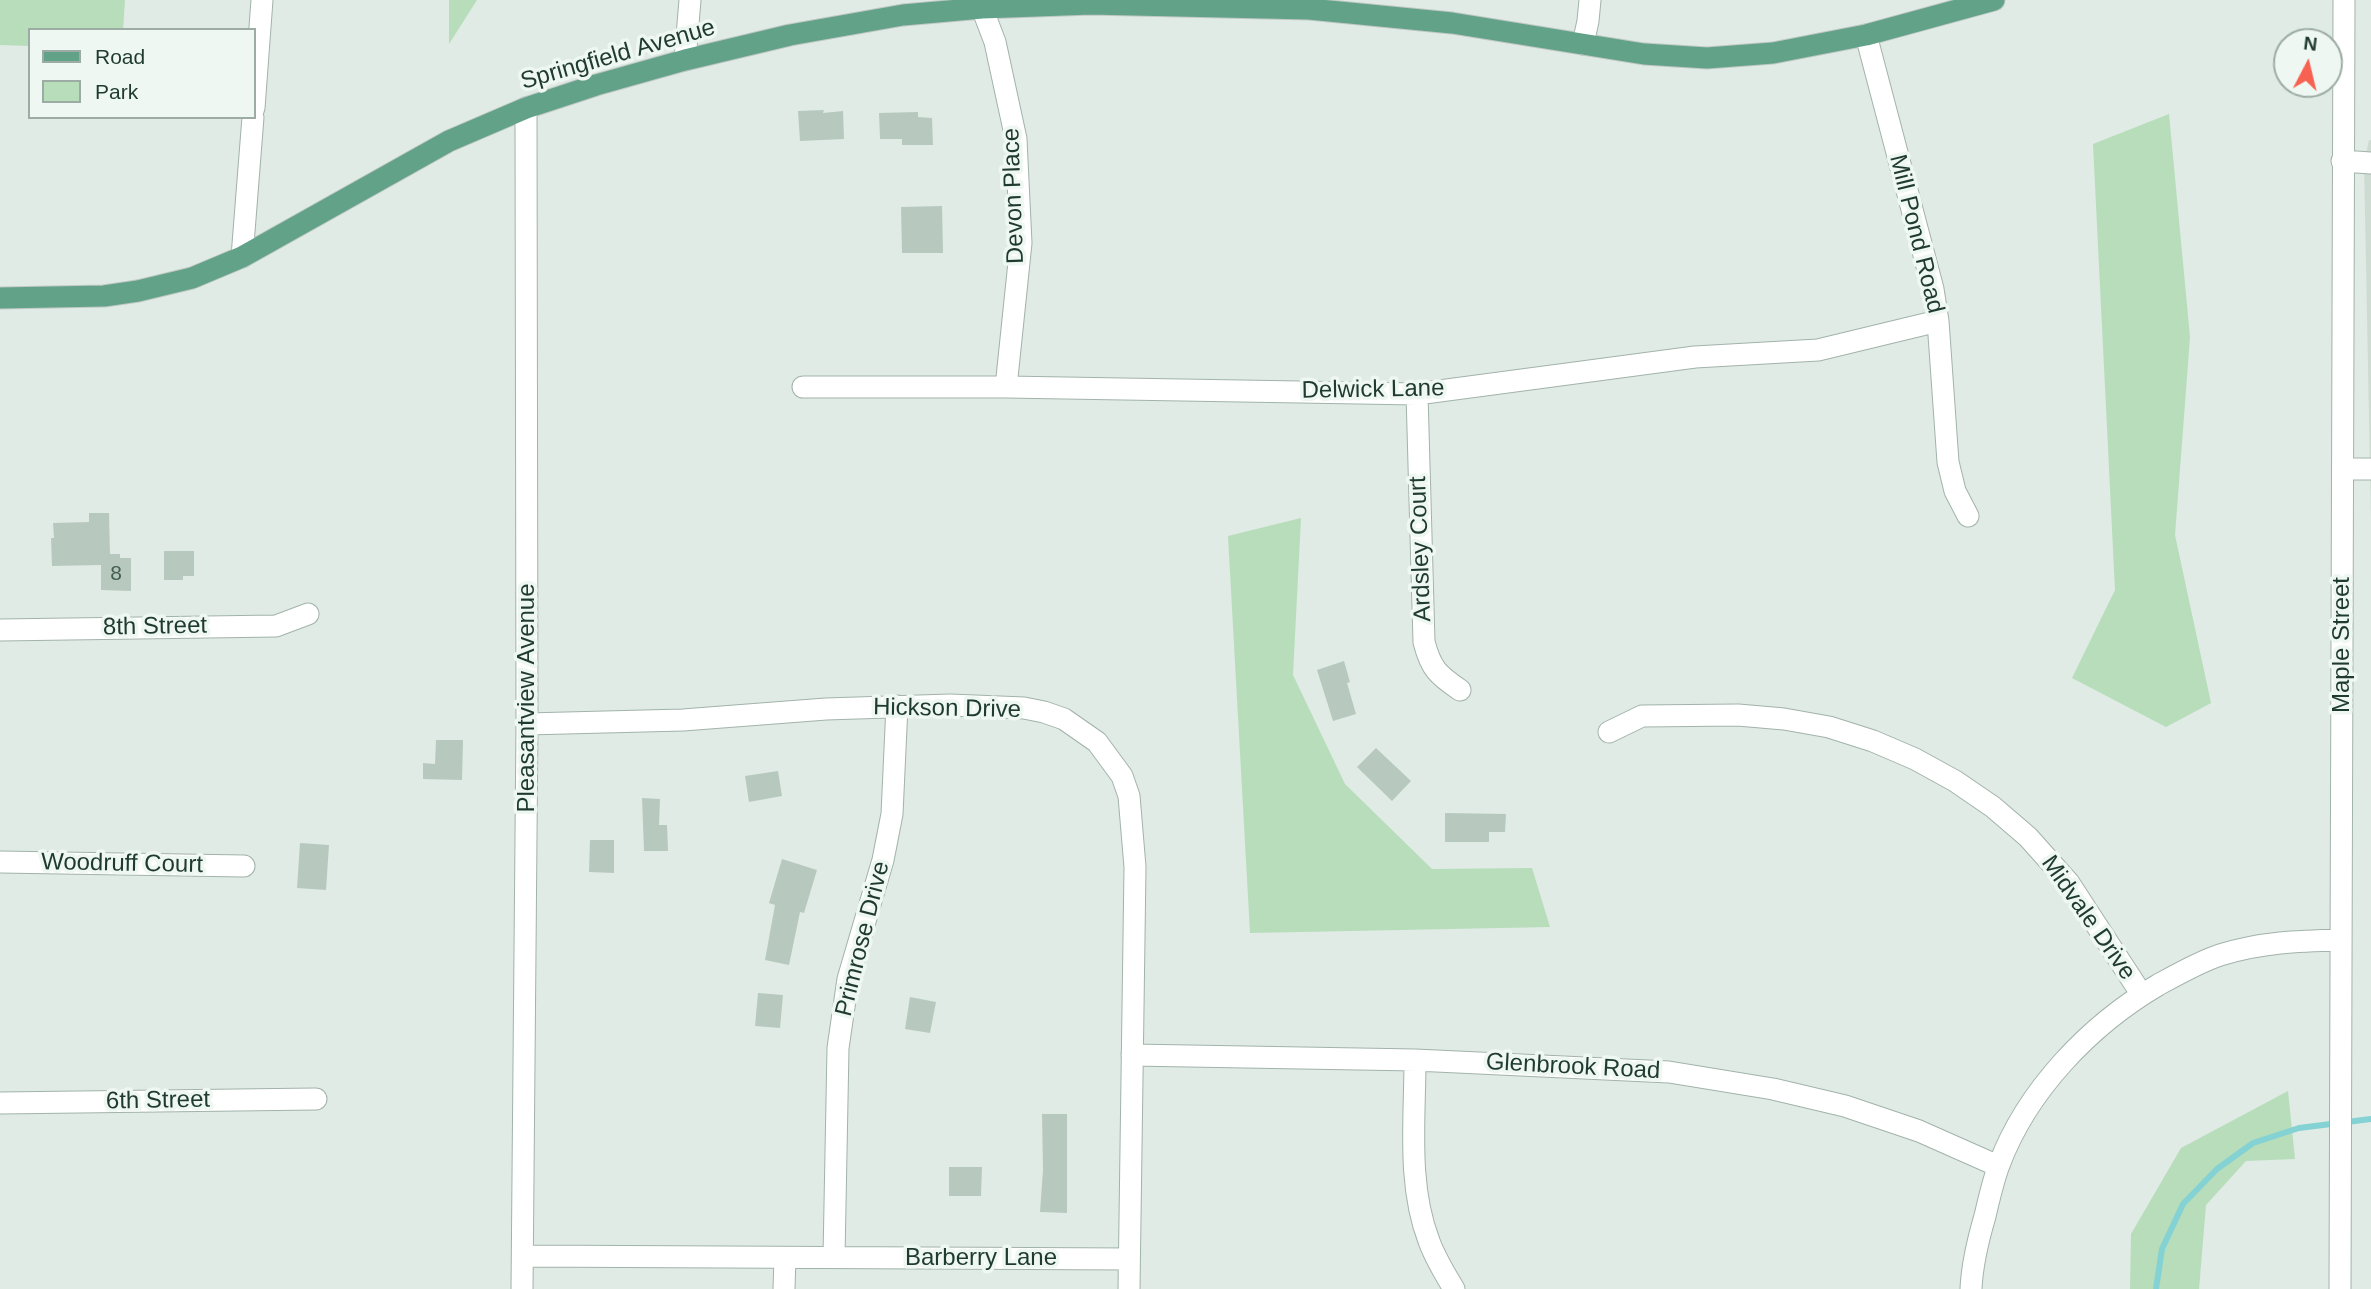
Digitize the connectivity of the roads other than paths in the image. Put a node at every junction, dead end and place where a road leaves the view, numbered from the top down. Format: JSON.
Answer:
{"nodes":[{"id":1,"x":262,"y":0,"type":"edge"},
{"id":2,"x":690,"y":0,"type":"edge"},
{"id":3,"x":1590,"y":0,"type":"edge"},
{"id":4,"x":1994,"y":0,"type":"edge"},
{"id":5,"x":2344,"y":0,"type":"edge"},
{"id":6,"x":1091,"y":2,"type":"edge"},
{"id":7,"x":982,"y":8,"type":"junction"},
{"id":8,"x":1866,"y":35,"type":"junction"},
{"id":9,"x":1583,"y":44,"type":"junction"},
{"id":10,"x":685,"y":60,"type":"junction"},
{"id":11,"x":256,"y":81,"type":"edge"},
{"id":12,"x":526,"y":108,"type":"junction"},
{"id":13,"x":253,"y":119,"type":"edge"},
{"id":14,"x":2343,"y":161,"type":"junction"},
{"id":15,"x":2371,"y":163,"type":"edge"},
{"id":16,"x":242,"y":257,"type":"junction"},
{"id":17,"x":0,"y":299,"type":"edge"},
{"id":18,"x":1938,"y":321,"type":"junction"},
{"id":19,"x":803,"y":387,"type":"dead end"},
{"id":20,"x":1006,"y":387,"type":"junction"},
{"id":21,"x":1417,"y":394,"type":"junction"},
{"id":22,"x":2343,"y":469,"type":"junction"},
{"id":23,"x":2371,"y":469,"type":"edge"},
{"id":24,"x":1968,"y":516,"type":"dead end"},
{"id":25,"x":308,"y":614,"type":"dead end"},
{"id":26,"x":0,"y":630,"type":"edge"},
{"id":27,"x":1461,"y":690,"type":"dead end"},
{"id":28,"x":897,"y":706,"type":"junction"},
{"id":29,"x":527,"y":723,"type":"junction"},
{"id":30,"x":1609,"y":732,"type":"dead end"},
{"id":31,"x":0,"y":862,"type":"edge"},
{"id":32,"x":244,"y":866,"type":"dead end"},
{"id":33,"x":2341,"y":940,"type":"junction"},
{"id":34,"x":2142,"y":995,"type":"junction"},
{"id":35,"x":1132,"y":1055,"type":"junction"},
{"id":36,"x":1415,"y":1060,"type":"junction"},
{"id":37,"x":316,"y":1099,"type":"dead end"},
{"id":38,"x":0,"y":1103,"type":"edge"},
{"id":39,"x":1998,"y":1166,"type":"junction"},
{"id":40,"x":523,"y":1256,"type":"junction"},
{"id":41,"x":834,"y":1257,"type":"junction"},
{"id":42,"x":785,"y":1258,"type":"junction"},
{"id":43,"x":1129,"y":1259,"type":"junction"},
{"id":44,"x":522,"y":1289,"type":"edge"},
{"id":45,"x":784,"y":1289,"type":"edge"},
{"id":46,"x":1129,"y":1289,"type":"edge"},
{"id":47,"x":1454,"y":1289,"type":"edge"},
{"id":48,"x":1971,"y":1289,"type":"edge"},
{"id":49,"x":2340,"y":1289,"type":"edge"}],
"edges":[{"from":1,"to":11,"type":"street"},
{"from":2,"to":10,"type":"street"},
{"from":3,"to":9,"type":"street"},
{"from":4,"to":8,"type":"main road","name":"Springfield Avenue"},
{"from":5,"to":14,"type":"street","name":"Maple Street"},
{"from":6,"to":7,"type":"main road","name":"Springfield Avenue"},
{"from":6,"to":9,"type":"main road","name":"Springfield Avenue"},
{"from":7,"to":10,"type":"main road","name":"Springfield Avenue"},
{"from":7,"to":20,"type":"street","name":"Devon Place"},
{"from":8,"to":9,"type":"main road","name":"Springfield Avenue"},
{"from":8,"to":18,"type":"street","name":"Mill Pond Road"},
{"from":10,"to":12,"type":"main road","name":"Springfield Avenue"},
{"from":12,"to":16,"type":"main road","name":"Springfield Avenue"},
{"from":12,"to":29,"type":"street","name":"Pleasantview Avenue"},
{"from":13,"to":16,"type":"street"},
{"from":14,"to":15,"type":"street"},
{"from":14,"to":22,"type":"street","name":"Maple Street"},
{"from":16,"to":17,"type":"main road","name":"Springfield Avenue"},
{"from":18,"to":21,"type":"street","name":"Delwick Lane"},
{"from":18,"to":24,"type":"street","name":"Mill Pond Road"},
{"from":19,"to":20,"type":"street","name":"Delwick Lane"},
{"from":20,"to":21,"type":"street","name":"Delwick Lane"},
{"from":21,"to":27,"type":"street","name":"Ardsley Court"},
{"from":22,"to":23,"type":"street"},
{"from":22,"to":33,"type":"street","name":"Maple Street"},
{"from":25,"to":26,"type":"street","name":"8th Street"},
{"from":28,"to":29,"type":"street","name":"Hickson Drive"},
{"from":28,"to":35,"type":"street","name":"Hickson Drive"},
{"from":28,"to":41,"type":"street","name":"Primrose Drive"},
{"from":29,"to":40,"type":"street","name":"Pleasantview Avenue"},
{"from":30,"to":34,"type":"street","name":"Midvale Drive"},
{"from":31,"to":32,"type":"street","name":"Woodruff Court"},
{"from":33,"to":34,"type":"street"},
{"from":33,"to":49,"type":"street","name":"Maple Street"},
{"from":34,"to":39,"type":"street"},
{"from":35,"to":36,"type":"street","name":"Glenbrook Road"},
{"from":35,"to":43,"type":"street","name":"Hickson Drive"},
{"from":36,"to":39,"type":"street","name":"Glenbrook Road"},
{"from":36,"to":47,"type":"street"},
{"from":37,"to":38,"type":"street","name":"6th Street"},
{"from":39,"to":48,"type":"street"},
{"from":40,"to":42,"type":"street"},
{"from":40,"to":44,"type":"street","name":"Pleasantview Avenue"},
{"from":41,"to":42,"type":"street","name":"Barberry Lane"},
{"from":41,"to":43,"type":"street","name":"Barberry Lane"},
{"from":42,"to":45,"type":"street"},
{"from":43,"to":46,"type":"street","name":"Hickson Drive"}]}
